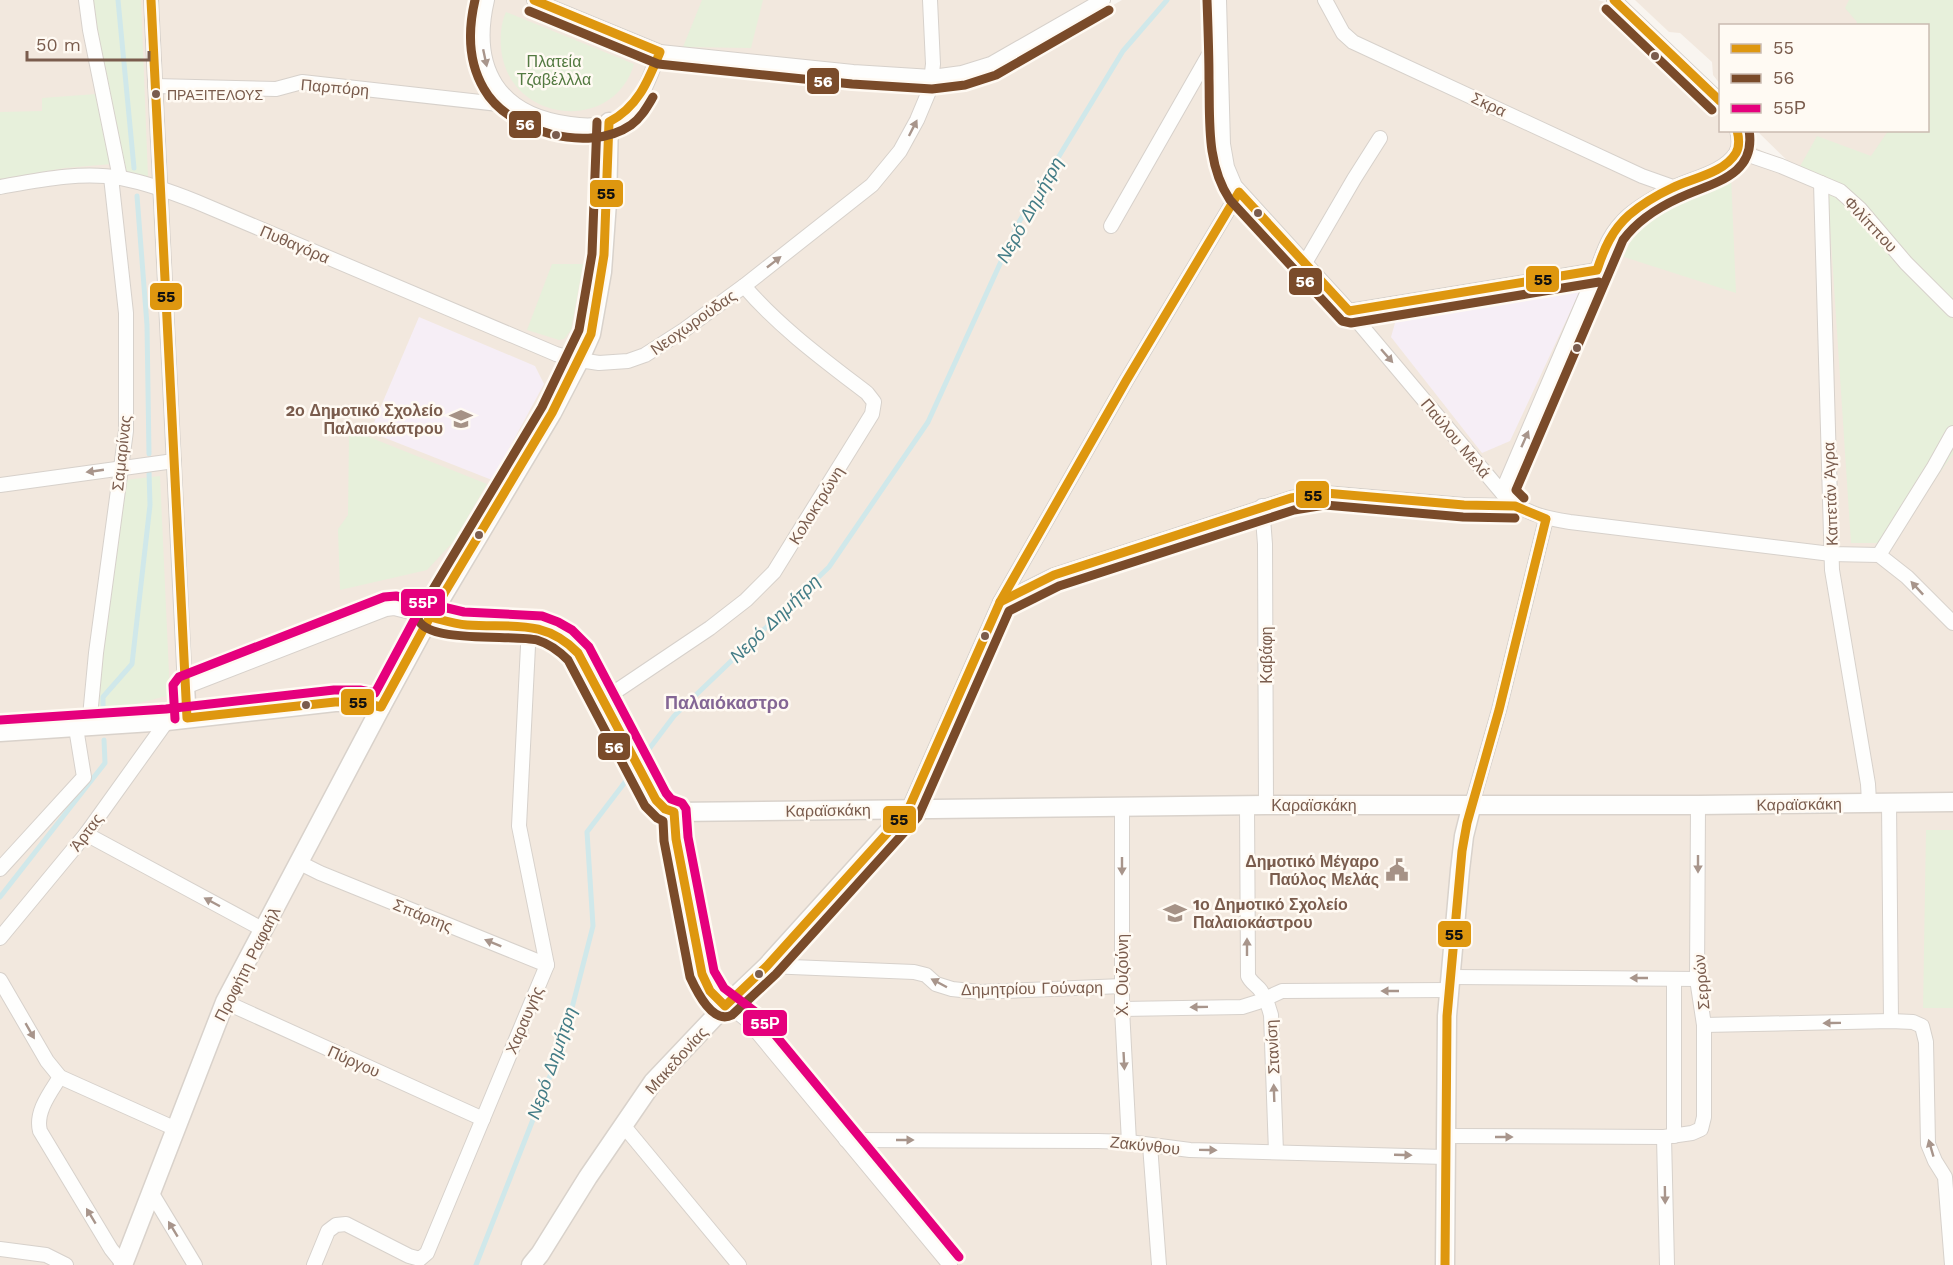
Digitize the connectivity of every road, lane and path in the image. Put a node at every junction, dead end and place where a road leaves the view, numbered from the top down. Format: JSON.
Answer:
{"nodes":[{"id":1,"x":86,"y":0,"type":"edge"},
{"id":2,"x":152,"y":0,"type":"edge"},
{"id":3,"x":487,"y":0,"type":"edge"},
{"id":4,"x":534,"y":0,"type":"edge"},
{"id":5,"x":930,"y":0,"type":"edge"},
{"id":6,"x":1103,"y":0,"type":"edge"},
{"id":7,"x":1219,"y":0,"type":"edge"},
{"id":8,"x":1325,"y":0,"type":"edge"},
{"id":9,"x":1614,"y":0,"type":"edge"},
{"id":10,"x":1220,"y":35,"type":"junction"},
{"id":11,"x":660,"y":52,"type":"junction"},
{"id":12,"x":932,"y":77,"type":"junction"},
{"id":13,"x":155,"y":86,"type":"junction"},
{"id":14,"x":1719,"y":100,"type":"edge"},
{"id":15,"x":516,"y":106,"type":"junction"},
{"id":16,"x":609,"y":122,"type":"junction"},
{"id":17,"x":1737,"y":132,"type":"edge"},
{"id":18,"x":1380,"y":138,"type":"dead end"},
{"id":19,"x":1737,"y":151,"type":"junction"},
{"id":20,"x":116,"y":178,"type":"junction"},
{"id":21,"x":1821,"y":183,"type":"junction"},
{"id":22,"x":0,"y":188,"type":"edge"},
{"id":23,"x":159,"y":188,"type":"junction"},
{"id":24,"x":1673,"y":188,"type":"junction"},
{"id":25,"x":1239,"y":192,"type":"junction"},
{"id":26,"x":1111,"y":226,"type":"dead end"},
{"id":27,"x":1305,"y":263,"type":"junction"},
{"id":28,"x":1597,"y":270,"type":"junction"},
{"id":29,"x":744,"y":286,"type":"junction"},
{"id":30,"x":1953,"y":310,"type":"edge"},
{"id":31,"x":1349,"y":311,"type":"junction"},
{"id":32,"x":579,"y":361,"type":"junction"},
{"id":33,"x":1953,"y":433,"type":"edge"},
{"id":34,"x":174,"y":460,"type":"junction"},
{"id":35,"x":122,"y":467,"type":"junction"},
{"id":36,"x":0,"y":485,"type":"edge"},
{"id":37,"x":1502,"y":492,"type":"junction"},
{"id":38,"x":1262,"y":506,"type":"junction"},
{"id":39,"x":1515,"y":506,"type":"junction"},
{"id":40,"x":1546,"y":519,"type":"junction"},
{"id":41,"x":1831,"y":554,"type":"junction"},
{"id":42,"x":1879,"y":555,"type":"junction"},
{"id":43,"x":1000,"y":602,"type":"junction"},
{"id":44,"x":430,"y":617,"type":"junction"},
{"id":45,"x":1953,"y":622,"type":"edge"},
{"id":46,"x":530,"y":626,"type":"junction"},
{"id":47,"x":185,"y":687,"type":"junction"},
{"id":48,"x":603,"y":700,"type":"junction"},
{"id":49,"x":381,"y":707,"type":"junction"},
{"id":50,"x":187,"y":718,"type":"junction"},
{"id":51,"x":167,"y":721,"type":"junction"},
{"id":52,"x":83,"y":727,"type":"junction"},
{"id":53,"x":0,"y":732,"type":"edge"},
{"id":54,"x":1869,"y":802,"type":"junction"},
{"id":55,"x":1889,"y":802,"type":"junction"},
{"id":56,"x":1953,"y":802,"type":"edge"},
{"id":57,"x":1472,"y":804,"type":"junction"},
{"id":58,"x":1247,"y":805,"type":"junction"},
{"id":59,"x":1266,"y":805,"type":"junction"},
{"id":60,"x":1698,"y":805,"type":"junction"},
{"id":61,"x":1122,"y":808,"type":"junction"},
{"id":62,"x":908,"y":810,"type":"junction"},
{"id":63,"x":674,"y":812,"type":"junction"},
{"id":64,"x":86,"y":834,"type":"junction"},
{"id":65,"x":300,"y":863,"type":"junction"},
{"id":66,"x":0,"y":869,"type":"edge"},
{"id":67,"x":264,"y":930,"type":"junction"},
{"id":68,"x":0,"y":939,"type":"edge"},
{"id":69,"x":547,"y":965,"type":"junction"},
{"id":70,"x":767,"y":966,"type":"junction"},
{"id":71,"x":1674,"y":979,"type":"junction"},
{"id":72,"x":1697,"y":979,"type":"junction"},
{"id":73,"x":0,"y":980,"type":"edge"},
{"id":74,"x":1449,"y":983,"type":"junction"},
{"id":75,"x":1122,"y":986,"type":"junction"},
{"id":76,"x":1265,"y":999,"type":"junction"},
{"id":77,"x":225,"y":1002,"type":"junction"},
{"id":78,"x":725,"y":1006,"type":"junction"},
{"id":79,"x":1122,"y":1009,"type":"junction"},
{"id":80,"x":1890,"y":1022,"type":"junction"},
{"id":81,"x":1704,"y":1025,"type":"junction"},
{"id":82,"x":60,"y":1077,"type":"junction"},
{"id":83,"x":483,"y":1119,"type":"junction"},
{"id":84,"x":623,"y":1125,"type":"junction"},
{"id":85,"x":176,"y":1129,"type":"junction"},
{"id":86,"x":1445,"y":1136,"type":"junction"},
{"id":87,"x":1669,"y":1137,"type":"junction"},
{"id":88,"x":846,"y":1140,"type":"junction"},
{"id":89,"x":1128,"y":1142,"type":"junction"},
{"id":90,"x":1150,"y":1145,"type":"junction"},
{"id":91,"x":1276,"y":1152,"type":"junction"},
{"id":92,"x":1445,"y":1156,"type":"junction"},
{"id":93,"x":151,"y":1192,"type":"junction"},
{"id":94,"x":0,"y":1249,"type":"edge"},
{"id":95,"x":1447,"y":1260,"type":"edge"},
{"id":96,"x":123,"y":1264,"type":"edge"},
{"id":97,"x":66,"y":1265,"type":"edge"},
{"id":98,"x":195,"y":1265,"type":"edge"},
{"id":99,"x":314,"y":1265,"type":"edge"},
{"id":100,"x":531,"y":1265,"type":"edge"},
{"id":101,"x":739,"y":1265,"type":"edge"},
{"id":102,"x":950,"y":1265,"type":"edge"},
{"id":103,"x":1159,"y":1265,"type":"edge"},
{"id":104,"x":1667,"y":1265,"type":"edge"},
{"id":105,"x":1952,"y":1265,"type":"edge"}],
"edges":[{"from":1,"to":20,"type":"street","name":"Σαμαρίνας"},
{"from":2,"to":13,"type":"street"},
{"from":3,"to":15,"type":"street","one_way":true},
{"from":4,"to":11,"type":"street"},
{"from":5,"to":12,"type":"street","name":"Νεοχωρούδας"},
{"from":6,"to":12,"type":"street"},
{"from":7,"to":10,"type":"street","name":"Παύλου Μελά"},
{"from":8,"to":24,"type":"street","name":"Σκρα"},
{"from":9,"to":14,"type":"street"},
{"from":10,"to":25,"type":"street","name":"Παύλου Μελά"},
{"from":10,"to":26,"type":"street"},
{"from":11,"to":12,"type":"street"},
{"from":11,"to":16,"type":"street"},
{"from":29,"to":12,"type":"street","name":"Νεοχωρούδας","one_way":true},
{"from":13,"to":15,"type":"street","name":"Παρπόρη"},
{"from":13,"to":23,"type":"street"},
{"from":15,"to":16,"type":"street"},
{"from":16,"to":32,"type":"street"},
{"from":17,"to":19,"type":"street"},
{"from":18,"to":27,"type":"street"},
{"from":19,"to":21,"type":"street","name":"Φιλίππου"},
{"from":19,"to":24,"type":"street"},
{"from":20,"to":22,"type":"street","name":"Πυθαγόρα"},
{"from":20,"to":23,"type":"street","name":"Πυθαγόρα"},
{"from":20,"to":35,"type":"street","name":"Σαμαρίνας"},
{"from":21,"to":30,"type":"street","name":"Φιλίππου"},
{"from":21,"to":41,"type":"street","name":"Καπετάν Άγρα"},
{"from":23,"to":32,"type":"street","name":"Πυθαγόρα"},
{"from":23,"to":34,"type":"street"},
{"from":24,"to":28,"type":"street"},
{"from":25,"to":27,"type":"street","name":"Παύλου Μελά"},
{"from":25,"to":43,"type":"street","name":"Μακεδονίας"},
{"from":27,"to":31,"type":"street","name":"Παύλου Μελά"},
{"from":28,"to":31,"type":"street"},
{"from":37,"to":28,"type":"street","one_way":true},
{"from":29,"to":32,"type":"street","name":"Νεοχωρούδας"},
{"from":29,"to":48,"type":"street","name":"Κολοκτρώνη"},
{"from":31,"to":37,"type":"street","name":"Παύλου Μελά","one_way":true},
{"from":32,"to":44,"type":"street"},
{"from":33,"to":42,"type":"street"},
{"from":34,"to":35,"type":"street"},
{"from":34,"to":47,"type":"street"},
{"from":35,"to":36,"type":"street","one_way":true},
{"from":35,"to":52,"type":"street","name":"Σαμαρίνας"},
{"from":37,"to":39,"type":"street","name":"Παύλου Μελά"},
{"from":38,"to":39,"type":"street"},
{"from":38,"to":43,"type":"street"},
{"from":38,"to":59,"type":"street","name":"Καβάφη"},
{"from":39,"to":40,"type":"street","name":"Παύλου Μελά"},
{"from":40,"to":41,"type":"street","name":"Παύλου Μελά"},
{"from":40,"to":57,"type":"street"},
{"from":41,"to":42,"type":"street","name":"Παύλου Μελά"},
{"from":41,"to":54,"type":"street","name":"Καπετάν Άγρα"},
{"from":45,"to":42,"type":"street","one_way":true},
{"from":43,"to":62,"type":"street","name":"Μακεδονίας"},
{"from":44,"to":46,"type":"street"},
{"from":44,"to":47,"type":"street"},
{"from":44,"to":49,"type":"street"},
{"from":46,"to":48,"type":"street"},
{"from":46,"to":69,"type":"street","name":"Χαραυγής"},
{"from":47,"to":50,"type":"street"},
{"from":48,"to":63,"type":"street"},
{"from":49,"to":50,"type":"street"},
{"from":49,"to":65,"type":"street","name":"Προφήτη Ραφαήλ"},
{"from":50,"to":51,"type":"street"},
{"from":51,"to":52,"type":"street"},
{"from":51,"to":64,"type":"street","name":"Άρτας"},
{"from":52,"to":53,"type":"street"},
{"from":52,"to":66,"type":"street"},
{"from":54,"to":55,"type":"street","name":"Καραϊσκάκη"},
{"from":54,"to":60,"type":"street","name":"Καραϊσκάκη"},
{"from":55,"to":56,"type":"street","name":"Καραϊσκάκη"},
{"from":55,"to":80,"type":"street"},
{"from":57,"to":59,"type":"street","name":"Καραϊσκάκη"},
{"from":57,"to":60,"type":"street","name":"Καραϊσκάκη"},
{"from":57,"to":74,"type":"street"},
{"from":58,"to":59,"type":"street","name":"Καραϊσκάκη"},
{"from":58,"to":61,"type":"street","name":"Καραϊσκάκη"},
{"from":76,"to":58,"type":"street","name":"Στανίση","one_way":true},
{"from":60,"to":72,"type":"street","name":"Σερρών","one_way":true},
{"from":61,"to":62,"type":"street","name":"Καραϊσκάκη"},
{"from":61,"to":75,"type":"street","name":"Χ. Ουζούνη","one_way":true},
{"from":62,"to":63,"type":"street","name":"Καραϊσκάκη"},
{"from":62,"to":70,"type":"street","name":"Μακεδονίας"},
{"from":63,"to":78,"type":"street"},
{"from":67,"to":64,"type":"street","one_way":true},
{"from":64,"to":68,"type":"street","name":"Άρτας"},
{"from":65,"to":67,"type":"street","name":"Προφήτη Ραφαήλ"},
{"from":69,"to":65,"type":"street","name":"Σπάρτης","one_way":true},
{"from":67,"to":77,"type":"street","name":"Προφήτη Ραφαήλ"},
{"from":69,"to":83,"type":"street","name":"Χαραυγής"},
{"from":75,"to":70,"type":"street","name":"Δημητρίου Γούναρη","one_way":true},
{"from":70,"to":78,"type":"street","name":"Μακεδονίας"},
{"from":71,"to":72,"type":"street","name":"Δημητρίου Γούναρη"},
{"from":71,"to":74,"type":"street","name":"Δημητρίου Γούναρη","one_way":true},
{"from":71,"to":87,"type":"street","name":"Σερρών"},
{"from":72,"to":81,"type":"street","name":"Σερρών"},
{"from":73,"to":82,"type":"street","one_way":true},
{"from":74,"to":76,"type":"street","name":"Δημητρίου Γούναρη","one_way":true},
{"from":74,"to":86,"type":"street"},
{"from":75,"to":79,"type":"street","name":"Χ. Ουζούνη"},
{"from":76,"to":79,"type":"street","name":"Δημητρίου Γούναρη","one_way":true},
{"from":91,"to":76,"type":"street","name":"Στανίση","one_way":true},
{"from":77,"to":83,"type":"street","name":"Πύργου"},
{"from":77,"to":85,"type":"street","name":"Προφήτη Ραφαήλ"},
{"from":78,"to":84,"type":"street","name":"Μακεδονίας"},
{"from":78,"to":88,"type":"street"},
{"from":79,"to":89,"type":"street","name":"Χ. Ουζούνη","one_way":true},
{"from":80,"to":81,"type":"street","one_way":true},
{"from":105,"to":80,"type":"street","one_way":true},
{"from":81,"to":87,"type":"street","name":"Σερρών"},
{"from":82,"to":85,"type":"street"},
{"from":96,"to":82,"type":"street","one_way":true},
{"from":83,"to":99,"type":"street","name":"Χαραυγής"},
{"from":84,"to":100,"type":"street","name":"Μακεδονίας"},
{"from":84,"to":101,"type":"street"},
{"from":85,"to":93,"type":"street","name":"Προφήτη Ραφαήλ"},
{"from":86,"to":87,"type":"street","one_way":true},
{"from":86,"to":92,"type":"street"},
{"from":87,"to":104,"type":"street","name":"Σερρών","one_way":true},
{"from":88,"to":89,"type":"street","name":"Ζακύνθου","one_way":true},
{"from":88,"to":102,"type":"street"},
{"from":89,"to":90,"type":"street","name":"Ζακύνθου"},
{"from":90,"to":91,"type":"street","name":"Ζακύνθου","one_way":true},
{"from":90,"to":103,"type":"street"},
{"from":91,"to":92,"type":"street","name":"Ζακύνθου","one_way":true},
{"from":92,"to":95,"type":"street"},
{"from":93,"to":96,"type":"street","name":"Προφήτη Ραφαήλ"},
{"from":98,"to":93,"type":"street","one_way":true},
{"from":94,"to":97,"type":"street"}]}
